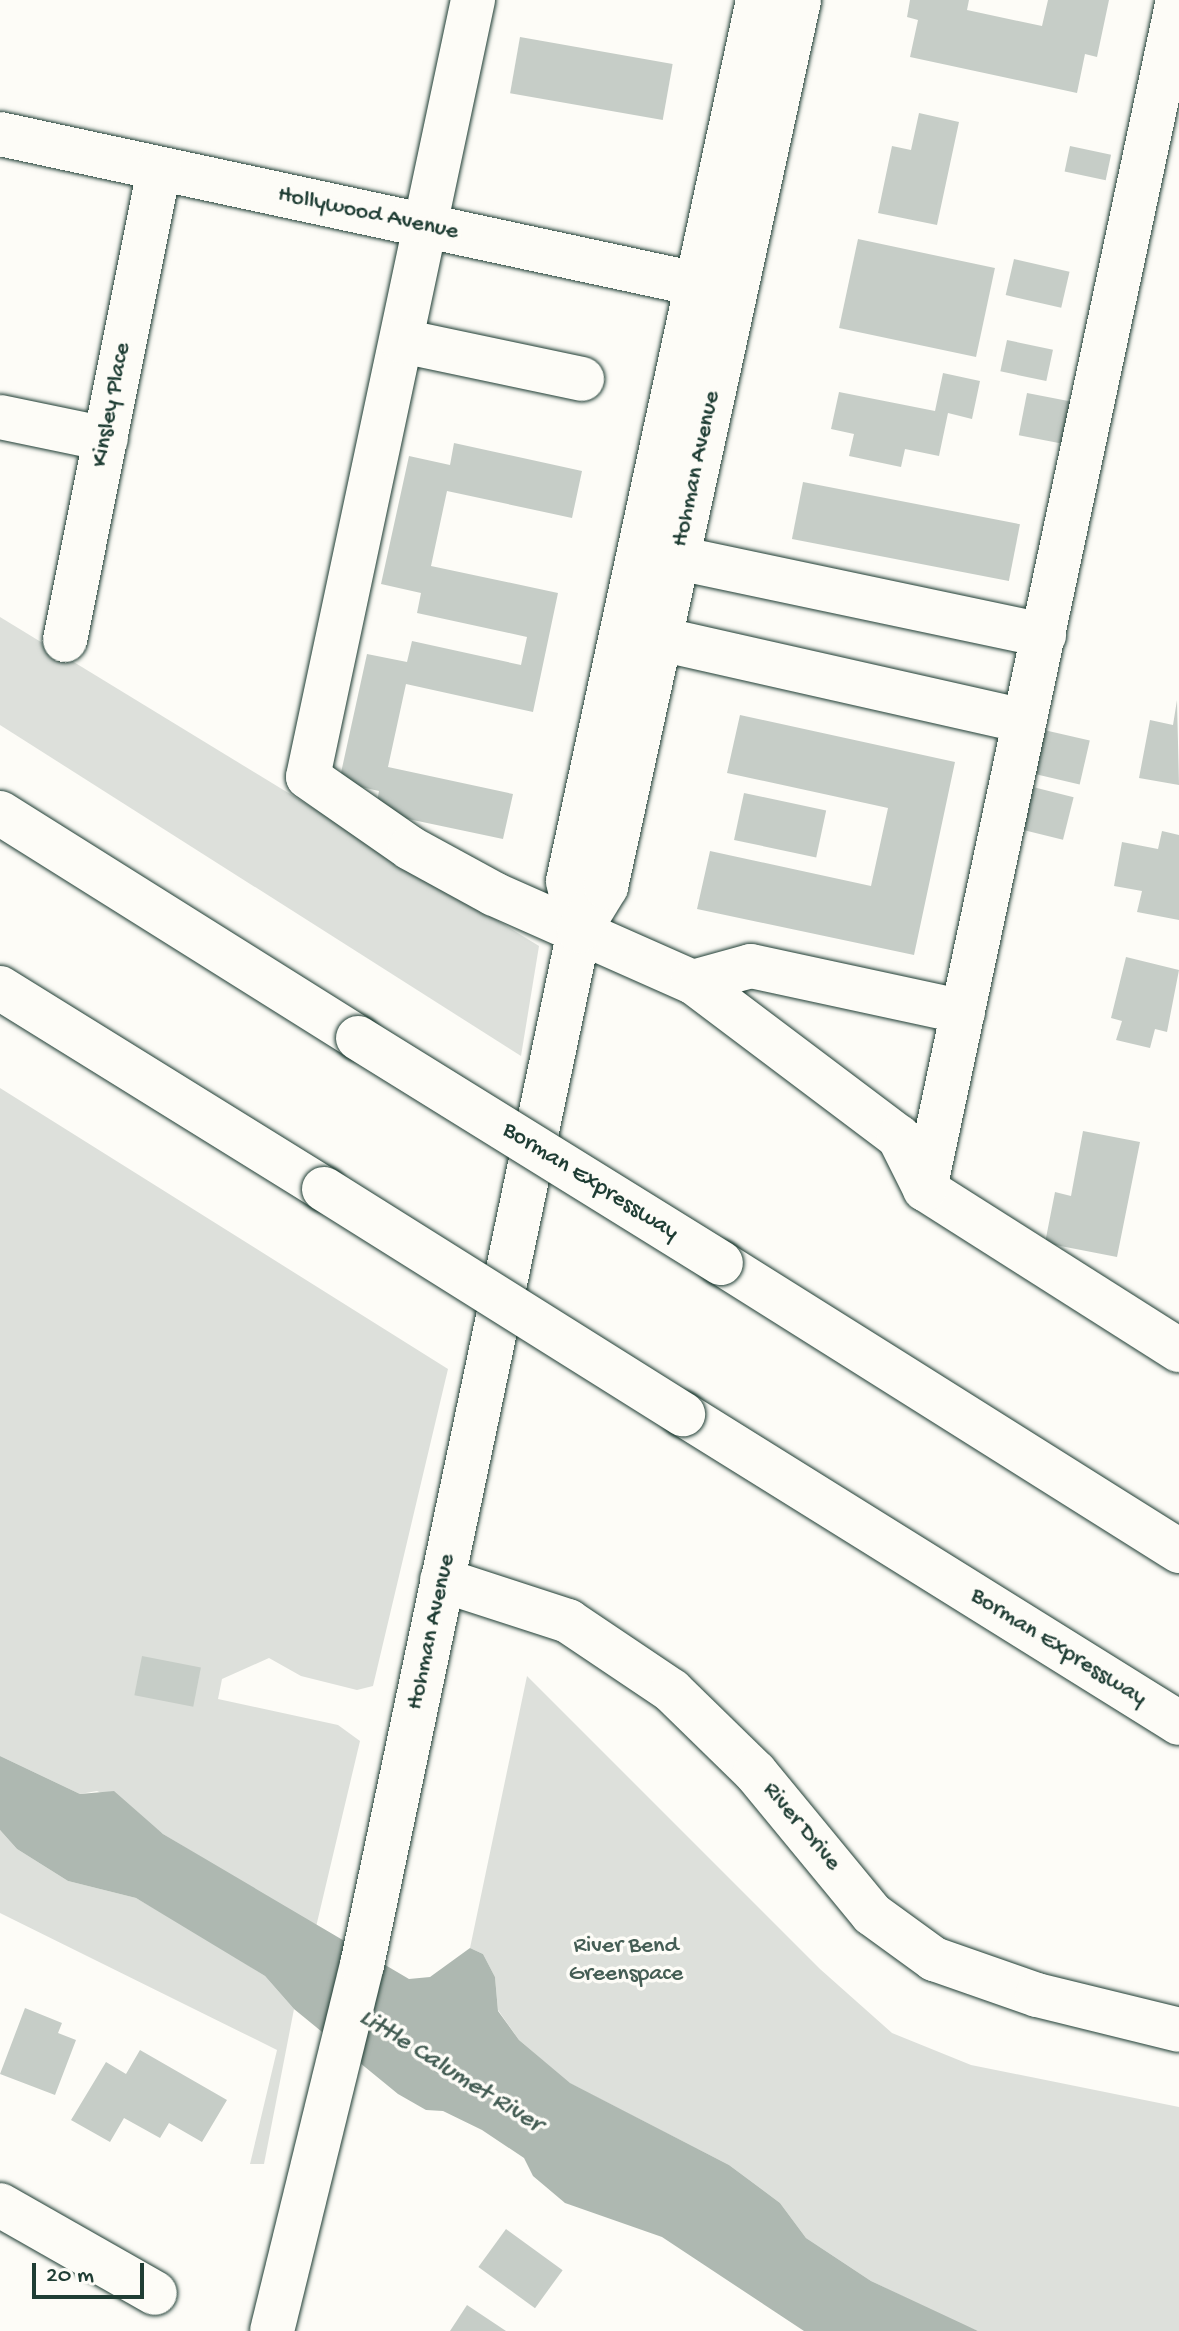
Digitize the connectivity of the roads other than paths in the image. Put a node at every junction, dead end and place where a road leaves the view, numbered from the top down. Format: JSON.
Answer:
{"nodes":[{"id":1,"x":473,"y":0,"type":"edge"},
{"id":2,"x":758,"y":0,"type":"edge"},
{"id":3,"x":799,"y":0,"type":"edge"},
{"id":4,"x":1178,"y":0,"type":"edge"},
{"id":5,"x":0,"y":134,"type":"edge"},
{"id":6,"x":159,"y":169,"type":"junction"},
{"id":7,"x":427,"y":226,"type":"junction"},
{"id":8,"x":716,"y":288,"type":"junction"},
{"id":9,"x":402,"y":341,"type":"junction"},
{"id":10,"x":582,"y":379,"type":"dead end"},
{"id":11,"x":0,"y":417,"type":"edge"},
{"id":12,"x":106,"y":439,"type":"junction"},
{"id":13,"x":659,"y":554,"type":"junction"},
{"id":14,"x":642,"y":634,"type":"junction"},
{"id":15,"x":1044,"y":635,"type":"junction"},
{"id":16,"x":65,"y":640,"type":"dead end"},
{"id":17,"x":1024,"y":721,"type":"junction"},
{"id":18,"x":0,"y":813,"type":"edge"},
{"id":19,"x":579,"y":931,"type":"junction"},
{"id":20,"x":693,"y":982,"type":"junction"},
{"id":21,"x":0,"y":988,"type":"edge"},
{"id":22,"x":963,"y":1012,"type":"junction"},
{"id":23,"x":925,"y":1189,"type":"junction"},
{"id":24,"x":1179,"y":1350,"type":"edge"},
{"id":25,"x":1179,"y":1551,"type":"edge"},
{"id":26,"x":442,"y":1580,"type":"junction"},
{"id":27,"x":1179,"y":1723,"type":"edge"},
{"id":28,"x":1179,"y":2030,"type":"edge"},
{"id":29,"x":0,"y":2205,"type":"edge"},
{"id":30,"x":155,"y":2293,"type":"dead end"},
{"id":31,"x":272,"y":2331,"type":"edge"}],
"edges":[{"from":1,"to":7,"type":"main road"},
{"from":2,"to":8,"type":"main road","name":"Hohman Avenue"},
{"from":3,"to":8,"type":"main road","name":"Hohman Avenue"},
{"from":4,"to":15,"type":"main road"},
{"from":5,"to":6,"type":"main road","name":"Hollywood Avenue"},
{"from":6,"to":7,"type":"main road","name":"Hollywood Avenue"},
{"from":6,"to":12,"type":"main road","name":"Kinsley Place"},
{"from":7,"to":8,"type":"main road","name":"Hollywood Avenue"},
{"from":7,"to":9,"type":"main road"},
{"from":8,"to":13,"type":"main road","name":"Hohman Avenue"},
{"from":9,"to":10,"type":"main road"},
{"from":9,"to":19,"type":"main road"},
{"from":11,"to":12,"type":"main road"},
{"from":12,"to":16,"type":"main road","name":"Kinsley Place"},
{"from":13,"to":14,"type":"main road","name":"Hohman Avenue"},
{"from":13,"to":15,"type":"main road"},
{"from":14,"to":17,"type":"main road"},
{"from":14,"to":19,"type":"main road","name":"Hohman Avenue"},
{"from":15,"to":17,"type":"main road"},
{"from":17,"to":22,"type":"main road"},
{"from":18,"to":25,"type":"main road","name":"Borman Expressway","bridge":true},
{"from":19,"to":20,"type":"main road"},
{"from":19,"to":26,"type":"main road","name":"Hohman Avenue"},
{"from":20,"to":22,"type":"main road"},
{"from":20,"to":23,"type":"main road"},
{"from":21,"to":27,"type":"main road","name":"Borman Expressway","bridge":true},
{"from":22,"to":23,"type":"main road"},
{"from":23,"to":24,"type":"main road"},
{"from":26,"to":28,"type":"main road","name":"River Drive"},
{"from":26,"to":31,"type":"main road","name":"Hohman Avenue"},
{"from":29,"to":30,"type":"main road"}]}
